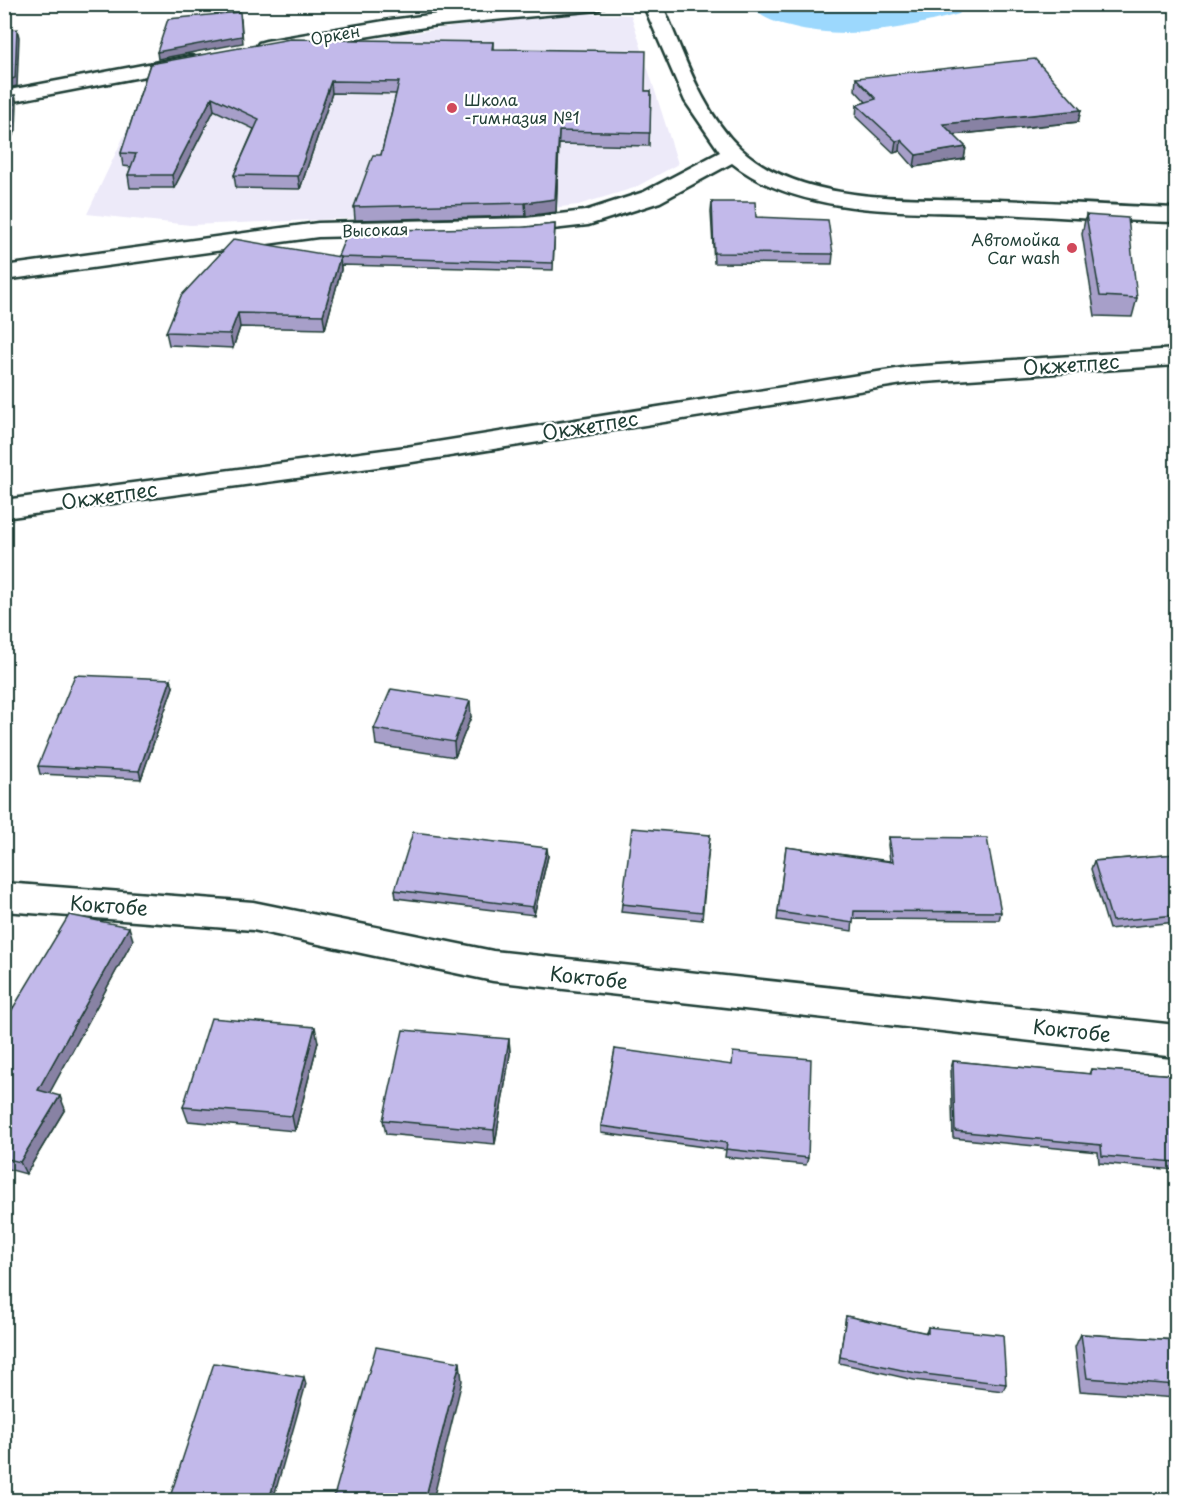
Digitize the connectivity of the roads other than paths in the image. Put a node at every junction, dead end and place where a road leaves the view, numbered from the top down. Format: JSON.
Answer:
{"nodes":[{"id":1,"x":598,"y":4,"type":"edge"},
{"id":2,"x":652,"y":4,"type":"edge"},
{"id":3,"x":251,"y":50,"type":"edge"},
{"id":4,"x":216,"y":57,"type":"edge"},
{"id":5,"x":4,"y":97,"type":"edge"},
{"id":6,"x":733,"y":154,"type":"junction"},
{"id":7,"x":1176,"y":215,"type":"edge"},
{"id":8,"x":4,"y":273,"type":"edge"},
{"id":9,"x":1176,"y":357,"type":"edge"},
{"id":10,"x":4,"y":508,"type":"edge"},
{"id":11,"x":4,"y":897,"type":"edge"},
{"id":12,"x":1176,"y":1041,"type":"edge"}],
"edges":[{"from":1,"to":3,"type":"street","name":"Оркен"},
{"from":2,"to":6,"type":"street"},
{"from":4,"to":5,"type":"street"},
{"from":6,"to":7,"type":"street"},
{"from":6,"to":8,"type":"street","name":"Высокая"},
{"from":9,"to":10,"type":"street","name":"Окжетпес"},
{"from":11,"to":12,"type":"street","name":"Коктобе"}]}
